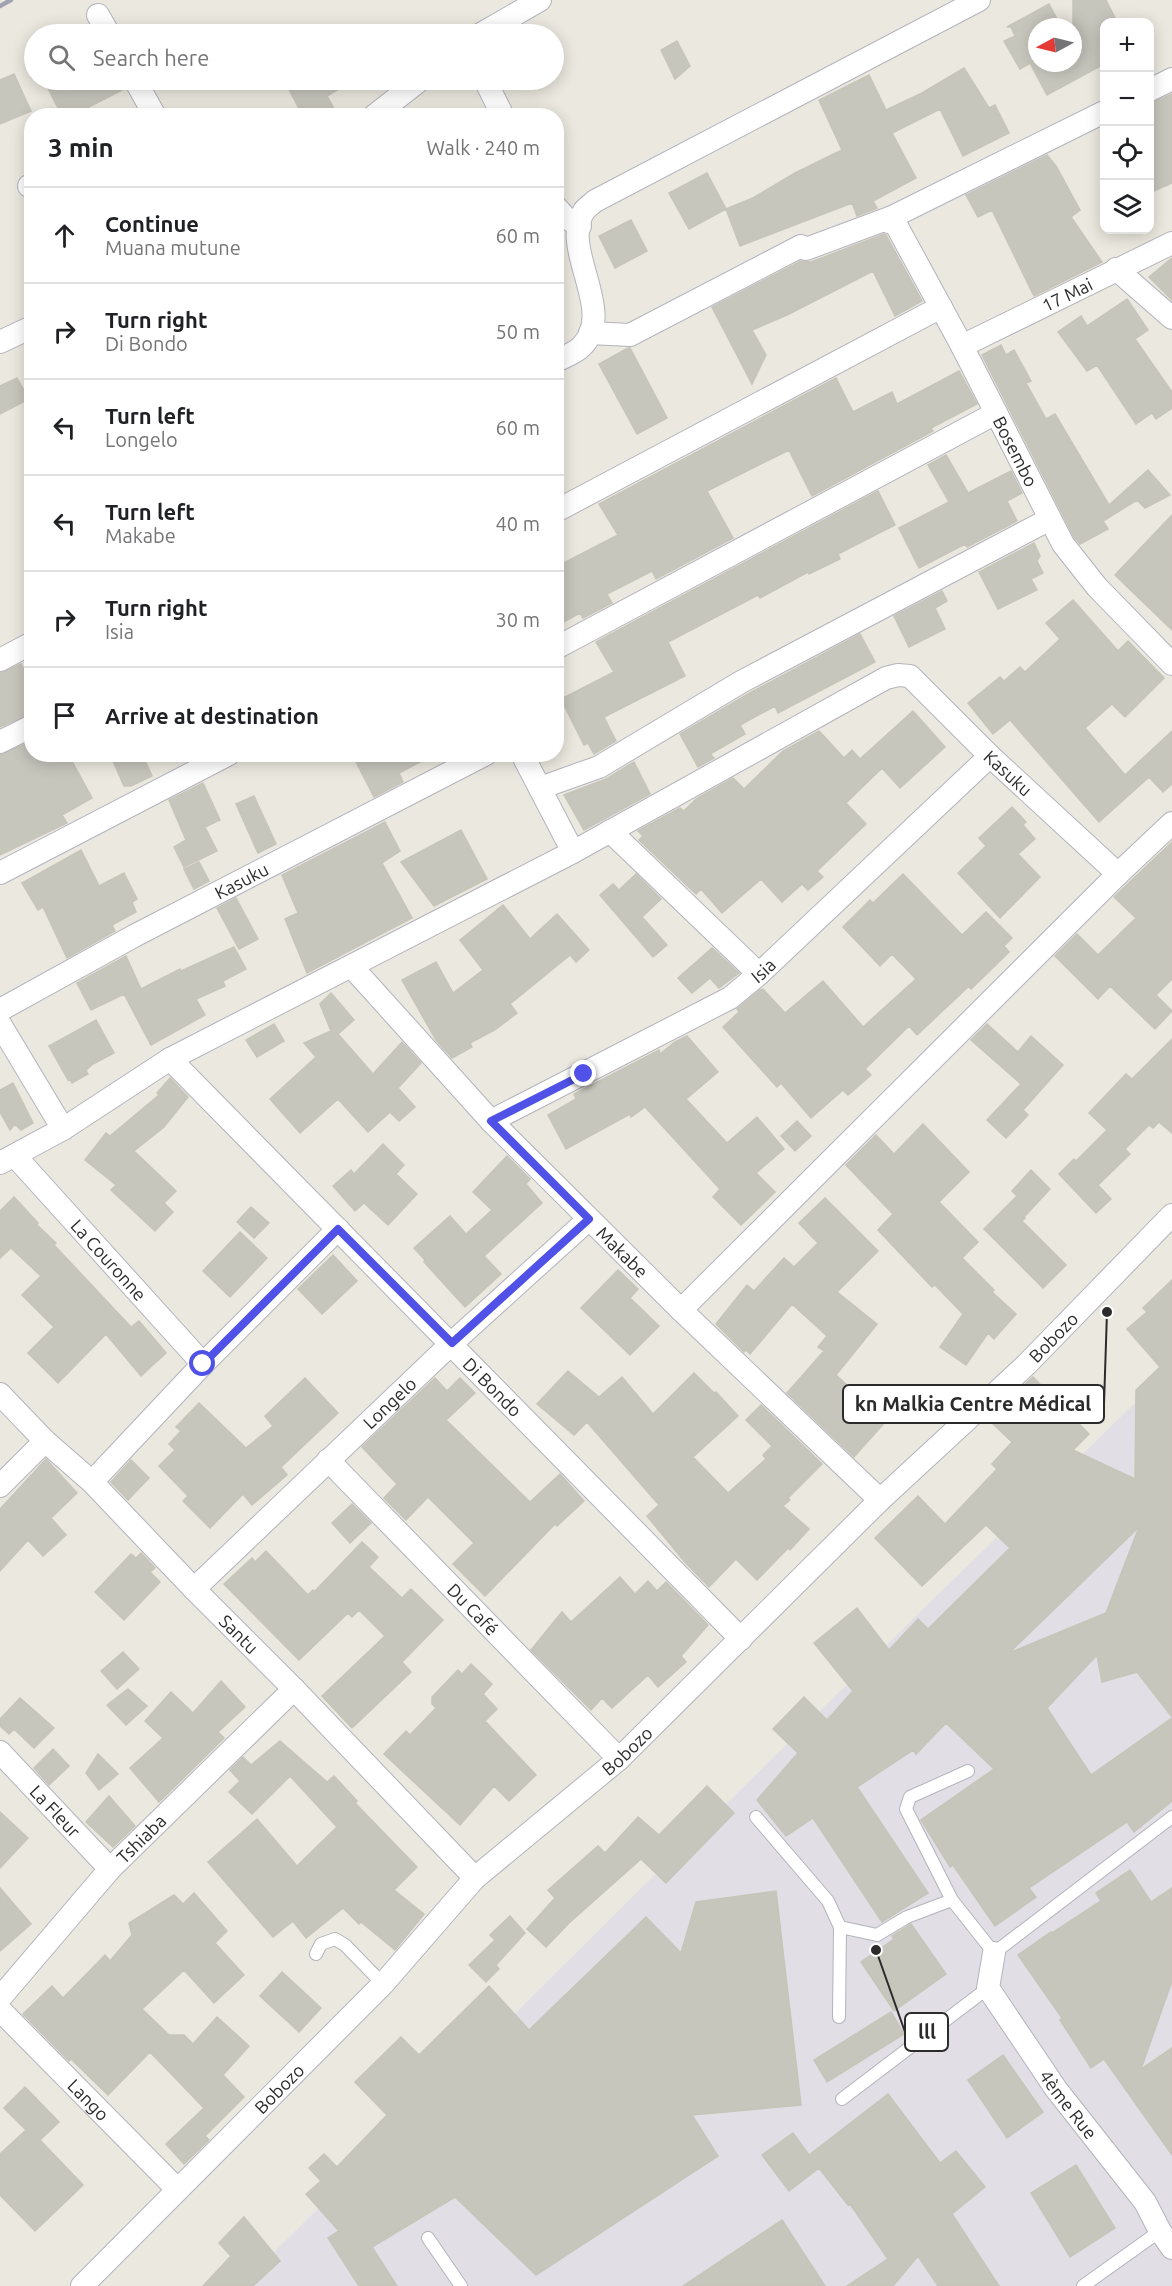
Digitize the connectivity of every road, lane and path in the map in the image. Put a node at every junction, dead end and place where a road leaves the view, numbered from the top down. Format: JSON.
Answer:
{"nodes":[{"id":1,"x":540,"y":0,"type":"edge"},
{"id":2,"x":979,"y":0,"type":"edge"},
{"id":3,"x":498,"y":24,"type":"edge"},
{"id":4,"x":1172,"y":79,"type":"edge"},
{"id":5,"x":1154,"y":88,"type":"edge"},
{"id":6,"x":141,"y":90,"type":"edge"},
{"id":7,"x":407,"y":90,"type":"edge"},
{"id":8,"x":489,"y":90,"type":"edge"},
{"id":9,"x":151,"y":108,"type":"edge"},
{"id":10,"x":384,"y":108,"type":"edge"},
{"id":11,"x":499,"y":108,"type":"edge"},
{"id":12,"x":1100,"y":114,"type":"edge"},
{"id":13,"x":564,"y":216,"type":"edge"},
{"id":14,"x":891,"y":219,"type":"junction"},
{"id":15,"x":579,"y":226,"type":"junction"},
{"id":16,"x":1172,"y":243,"type":"edge"},
{"id":17,"x":1116,"y":269,"type":"junction"},
{"id":18,"x":941,"y":307,"type":"junction"},
{"id":19,"x":1172,"y":318,"type":"edge"},
{"id":20,"x":24,"y":331,"type":"edge"},
{"id":21,"x":590,"y":333,"type":"junction"},
{"id":22,"x":0,"y":342,"type":"edge"},
{"id":23,"x":962,"y":345,"type":"junction"},
{"id":24,"x":564,"y":357,"type":"edge"},
{"id":25,"x":996,"y":413,"type":"junction"},
{"id":26,"x":564,"y":507,"type":"edge"},
{"id":27,"x":1050,"y":519,"type":"junction"},
{"id":28,"x":564,"y":644,"type":"edge"},
{"id":29,"x":24,"y":647,"type":"edge"},
{"id":30,"x":0,"y":660,"type":"edge"},
{"id":31,"x":1172,"y":664,"type":"edge"},
{"id":32,"x":24,"y":730,"type":"edge"},
{"id":33,"x":0,"y":742,"type":"edge"},
{"id":34,"x":990,"y":756,"type":"junction"},
{"id":35,"x":214,"y":762,"type":"edge"},
{"id":36,"x":471,"y":762,"type":"edge"},
{"id":37,"x":526,"y":762,"type":"edge"},
{"id":38,"x":540,"y":788,"type":"junction"},
{"id":39,"x":1172,"y":823,"type":"edge"},
{"id":40,"x":610,"y":831,"type":"junction"},
{"id":41,"x":573,"y":852,"type":"junction"},
{"id":42,"x":0,"y":873,"type":"edge"},
{"id":43,"x":1118,"y":874,"type":"junction"},
{"id":44,"x":352,"y":967,"type":"junction"},
{"id":45,"x":759,"y":974,"type":"junction"},
{"id":46,"x":0,"y":1010,"type":"edge"},
{"id":47,"x":0,"y":1024,"type":"edge"},
{"id":48,"x":170,"y":1059,"type":"junction"},
{"id":49,"x":491,"y":1121,"type":"junction"},
{"id":50,"x":63,"y":1129,"type":"junction"},
{"id":51,"x":7,"y":1160,"type":"edge"},
{"id":52,"x":1172,"y":1215,"type":"edge"},
{"id":53,"x":589,"y":1219,"type":"junction"},
{"id":54,"x":338,"y":1229,"type":"junction"},
{"id":55,"x":681,"y":1310,"type":"junction"},
{"id":56,"x":452,"y":1343,"type":"junction"},
{"id":57,"x":203,"y":1364,"type":"junction"},
{"id":58,"x":0,"y":1394,"type":"edge"},
{"id":59,"x":45,"y":1441,"type":"junction"},
{"id":60,"x":328,"y":1460,"type":"junction"},
{"id":61,"x":92,"y":1482,"type":"junction"},
{"id":62,"x":0,"y":1486,"type":"edge"},
{"id":63,"x":880,"y":1500,"type":"junction"},
{"id":64,"x":194,"y":1589,"type":"junction"},
{"id":65,"x":741,"y":1639,"type":"junction"},
{"id":66,"x":294,"y":1689,"type":"junction"},
{"id":67,"x":0,"y":1752,"type":"edge"},
{"id":68,"x":619,"y":1759,"type":"junction"},
{"id":69,"x":968,"y":1771,"type":"dead end"},
{"id":70,"x":1172,"y":1816,"type":"edge"},
{"id":71,"x":756,"y":1817,"type":"dead end"},
{"id":72,"x":110,"y":1869,"type":"junction"},
{"id":73,"x":475,"y":1878,"type":"junction"},
{"id":74,"x":952,"y":1900,"type":"junction"},
{"id":75,"x":840,"y":1927,"type":"junction"},
{"id":76,"x":994,"y":1953,"type":"junction"},
{"id":77,"x":316,"y":1954,"type":"dead end"},
{"id":78,"x":383,"y":1984,"type":"junction"},
{"id":79,"x":988,"y":1988,"type":"junction"},
{"id":80,"x":0,"y":1998,"type":"edge"},
{"id":81,"x":0,"y":2010,"type":"edge"},
{"id":82,"x":839,"y":2017,"type":"dead end"},
{"id":83,"x":843,"y":2100,"type":"dead end"},
{"id":84,"x":177,"y":2189,"type":"junction"},
{"id":85,"x":428,"y":2238,"type":"dead end"},
{"id":86,"x":1166,"y":2240,"type":"edge"},
{"id":87,"x":82,"y":2286,"type":"edge"},
{"id":88,"x":461,"y":2286,"type":"edge"},
{"id":89,"x":1083,"y":2286,"type":"edge"}],
"edges":[{"from":1,"to":3,"type":"street"},
{"from":2,"to":15,"type":"street"},
{"from":4,"to":5,"type":"street"},
{"from":6,"to":9,"type":"street"},
{"from":7,"to":10,"type":"street"},
{"from":8,"to":11,"type":"street"},
{"from":12,"to":14,"type":"street"},
{"from":13,"to":15,"type":"street"},
{"from":14,"to":18,"type":"street","name":"Bosembo"},
{"from":14,"to":21,"type":"street"},
{"from":15,"to":21,"type":"street"},
{"from":16,"to":17,"type":"street","name":"17 Mai"},
{"from":17,"to":19,"type":"street"},
{"from":17,"to":23,"type":"street","name":"17 Mai"},
{"from":18,"to":23,"type":"street","name":"Bosembo"},
{"from":18,"to":26,"type":"street"},
{"from":20,"to":22,"type":"street"},
{"from":21,"to":24,"type":"street"},
{"from":23,"to":25,"type":"street","name":"Bosembo"},
{"from":25,"to":27,"type":"street","name":"Bosembo"},
{"from":25,"to":28,"type":"street"},
{"from":27,"to":31,"type":"street","name":"Bosembo"},
{"from":27,"to":38,"type":"street"},
{"from":29,"to":30,"type":"street"},
{"from":32,"to":33,"type":"street"},
{"from":34,"to":40,"type":"street","name":"Kasuku"},
{"from":34,"to":43,"type":"street","name":"Kasuku"},
{"from":34,"to":45,"type":"street","name":"Isia"},
{"from":35,"to":42,"type":"street"},
{"from":36,"to":46,"type":"street","name":"Kasuku"},
{"from":37,"to":38,"type":"street"},
{"from":38,"to":41,"type":"street"},
{"from":39,"to":43,"type":"street"},
{"from":40,"to":41,"type":"street"},
{"from":40,"to":45,"type":"street"},
{"from":41,"to":44,"type":"street"},
{"from":43,"to":55,"type":"street"},
{"from":44,"to":48,"type":"street"},
{"from":44,"to":49,"type":"street","name":"Makabe"},
{"from":45,"to":49,"type":"street","name":"Isia"},
{"from":47,"to":50,"type":"street"},
{"from":48,"to":50,"type":"street"},
{"from":48,"to":54,"type":"street","name":"Di Bondo"},
{"from":49,"to":53,"type":"street","name":"Makabe"},
{"from":50,"to":51,"type":"street"},
{"from":51,"to":57,"type":"street","name":"La Couronne"},
{"from":52,"to":63,"type":"street","name":"Bobozo"},
{"from":53,"to":55,"type":"street","name":"Makabe"},
{"from":53,"to":56,"type":"street","name":"Longelo"},
{"from":54,"to":56,"type":"street","name":"Di Bondo"},
{"from":54,"to":57,"type":"street"},
{"from":55,"to":63,"type":"street","name":"Makabe"},
{"from":56,"to":60,"type":"street","name":"Longelo"},
{"from":56,"to":65,"type":"street","name":"Di Bondo"},
{"from":57,"to":61,"type":"street"},
{"from":58,"to":59,"type":"street","name":"Santu"},
{"from":59,"to":61,"type":"street","name":"Santu"},
{"from":59,"to":62,"type":"street"},
{"from":60,"to":64,"type":"street","name":"Longelo"},
{"from":60,"to":68,"type":"street","name":"Du Café"},
{"from":61,"to":64,"type":"street","name":"Santu"},
{"from":63,"to":65,"type":"street","name":"Bobozo"},
{"from":64,"to":66,"type":"street","name":"Santu"},
{"from":65,"to":68,"type":"street","name":"Bobozo"},
{"from":66,"to":72,"type":"street","name":"Tshiaba"},
{"from":66,"to":73,"type":"street","name":"Santu"},
{"from":67,"to":72,"type":"street","name":"La Fleur"},
{"from":68,"to":73,"type":"street","name":"Bobozo"},
{"from":69,"to":74,"type":"lane"},
{"from":70,"to":76,"type":"lane"},
{"from":71,"to":75,"type":"lane"},
{"from":72,"to":80,"type":"street","name":"Tshiaba"},
{"from":73,"to":78,"type":"street","name":"Bobozo"},
{"from":74,"to":75,"type":"lane"},
{"from":74,"to":76,"type":"lane"},
{"from":75,"to":82,"type":"lane"},
{"from":76,"to":79,"type":"street"},
{"from":77,"to":78,"type":"lane"},
{"from":78,"to":84,"type":"street","name":"Bobozo"},
{"from":79,"to":83,"type":"lane"},
{"from":79,"to":86,"type":"street","name":"4ème Rue"},
{"from":81,"to":84,"type":"street","name":"Lango"},
{"from":84,"to":87,"type":"street","name":"Bobozo"},
{"from":85,"to":88,"type":"lane"},
{"from":86,"to":89,"type":"lane"}]}
